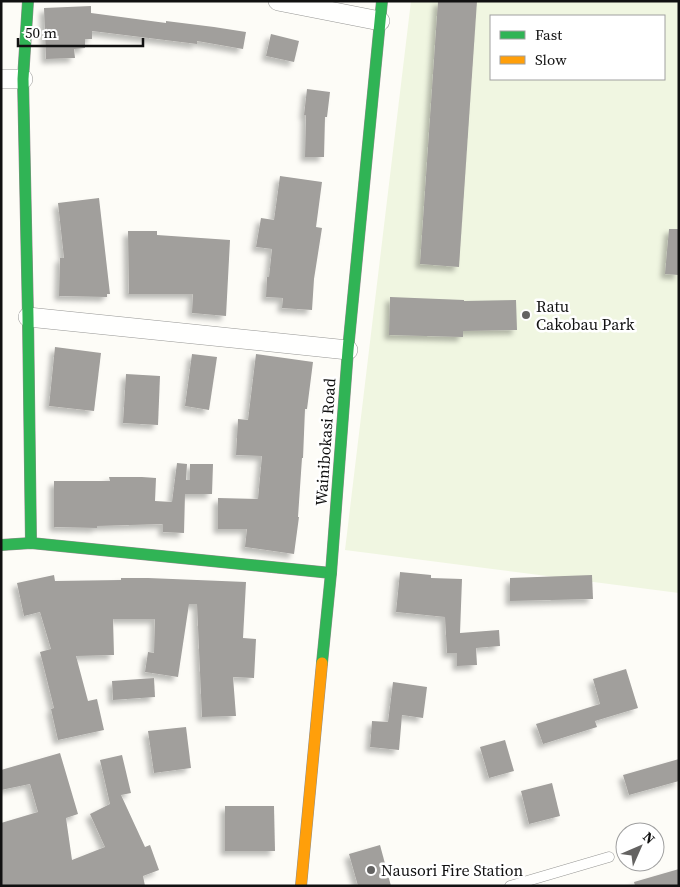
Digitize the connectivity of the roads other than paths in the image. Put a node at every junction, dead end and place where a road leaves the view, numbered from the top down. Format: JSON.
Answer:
{"nodes":[{"id":1,"x":28,"y":1,"type":"edge"},
{"id":2,"x":278,"y":1,"type":"edge"},
{"id":3,"x":382,"y":1,"type":"edge"},
{"id":4,"x":380,"y":21,"type":"junction"},
{"id":5,"x":1,"y":79,"type":"edge"},
{"id":6,"x":22,"y":79,"type":"junction"},
{"id":7,"x":28,"y":318,"type":"junction"},
{"id":8,"x":348,"y":350,"type":"junction"},
{"id":9,"x":31,"y":543,"type":"junction"},
{"id":10,"x":1,"y":545,"type":"edge"},
{"id":11,"x":331,"y":573,"type":"junction"},
{"id":12,"x":609,"y":857,"type":"dead end"},
{"id":13,"x":301,"y":886,"type":"edge"},
{"id":14,"x":510,"y":886,"type":"edge"}],
"edges":[{"from":1,"to":6,"type":"main road"},
{"from":2,"to":4,"type":"street"},
{"from":3,"to":4,"type":"main road","name":"Wainibokasi Road"},
{"from":4,"to":8,"type":"main road","name":"Wainibokasi Road"},
{"from":5,"to":6,"type":"street"},
{"from":6,"to":7,"type":"main road"},
{"from":7,"to":8,"type":"street"},
{"from":7,"to":9,"type":"main road"},
{"from":8,"to":11,"type":"main road","name":"Wainibokasi Road"},
{"from":9,"to":10,"type":"main road"},
{"from":9,"to":11,"type":"main road"},
{"from":11,"to":13,"type":"main road","name":"Wainibokasi Road"},
{"from":12,"to":14,"type":"lane"}]}
